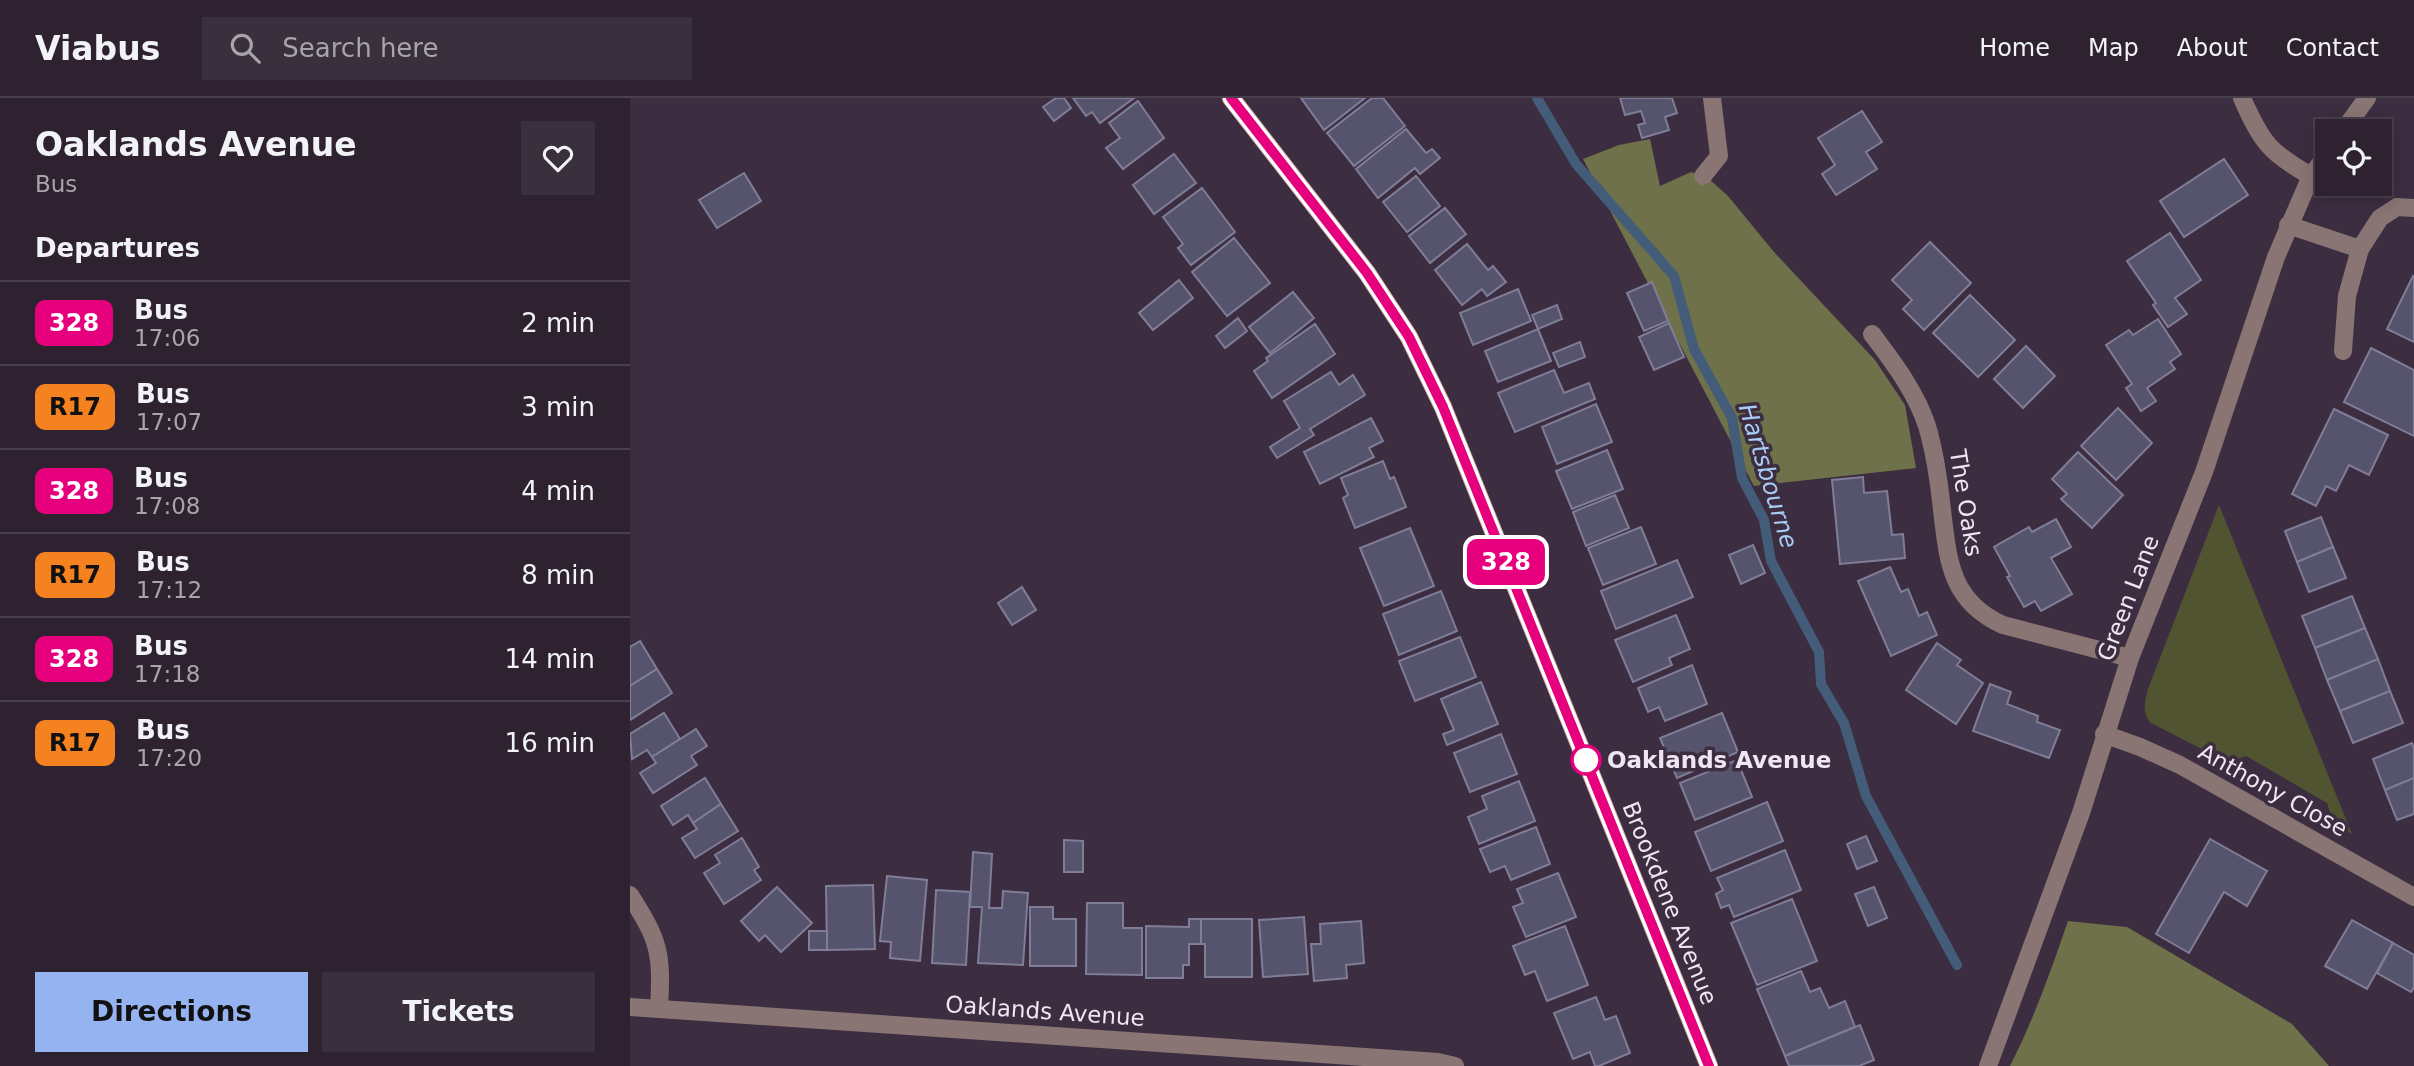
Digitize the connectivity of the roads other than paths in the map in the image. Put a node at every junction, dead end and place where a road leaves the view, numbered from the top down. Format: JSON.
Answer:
{"nodes":[{"id":1,"x":1231,"y":98,"type":"edge"},
{"id":2,"x":1712,"y":98,"type":"edge"},
{"id":3,"x":2242,"y":98,"type":"edge"},
{"id":4,"x":2367,"y":98,"type":"edge"},
{"id":5,"x":2352,"y":119,"type":"edge"},
{"id":6,"x":2315,"y":172,"type":"edge"},
{"id":7,"x":1703,"y":176,"type":"dead end"},
{"id":8,"x":2312,"y":176,"type":"junction"},
{"id":9,"x":2414,"y":208,"type":"edge"},
{"id":10,"x":2288,"y":225,"type":"junction"},
{"id":11,"x":2360,"y":248,"type":"junction"},
{"id":12,"x":1872,"y":334,"type":"dead end"},
{"id":13,"x":2343,"y":351,"type":"dead end"},
{"id":14,"x":2130,"y":658,"type":"junction"},
{"id":15,"x":2105,"y":734,"type":"junction"},
{"id":16,"x":630,"y":895,"type":"edge"},
{"id":17,"x":2414,"y":897,"type":"edge"},
{"id":18,"x":630,"y":1007,"type":"edge"},
{"id":19,"x":659,"y":1009,"type":"junction"},
{"id":20,"x":1455,"y":1066,"type":"edge"},
{"id":21,"x":1709,"y":1066,"type":"edge"},
{"id":22,"x":1988,"y":1066,"type":"edge"}],
"edges":[{"from":1,"to":21,"type":"main road","name":"Brookdene Avenue"},
{"from":2,"to":7,"type":"street"},
{"from":3,"to":8,"type":"street"},
{"from":4,"to":5,"type":"street"},
{"from":6,"to":8,"type":"street","name":"Green Lane"},
{"from":8,"to":10,"type":"street","name":"Green Lane"},
{"from":9,"to":11,"type":"street"},
{"from":10,"to":11,"type":"street"},
{"from":10,"to":14,"type":"street","name":"Green Lane"},
{"from":11,"to":13,"type":"street"},
{"from":12,"to":14,"type":"street","name":"The Oaks"},
{"from":14,"to":15,"type":"street","name":"Green Lane"},
{"from":15,"to":17,"type":"street","name":"Anthony Close"},
{"from":15,"to":22,"type":"street","name":"Green Lane"},
{"from":16,"to":19,"type":"street"},
{"from":18,"to":19,"type":"street","name":"Oaklands Avenue"},
{"from":19,"to":20,"type":"street","name":"Oaklands Avenue"}]}
